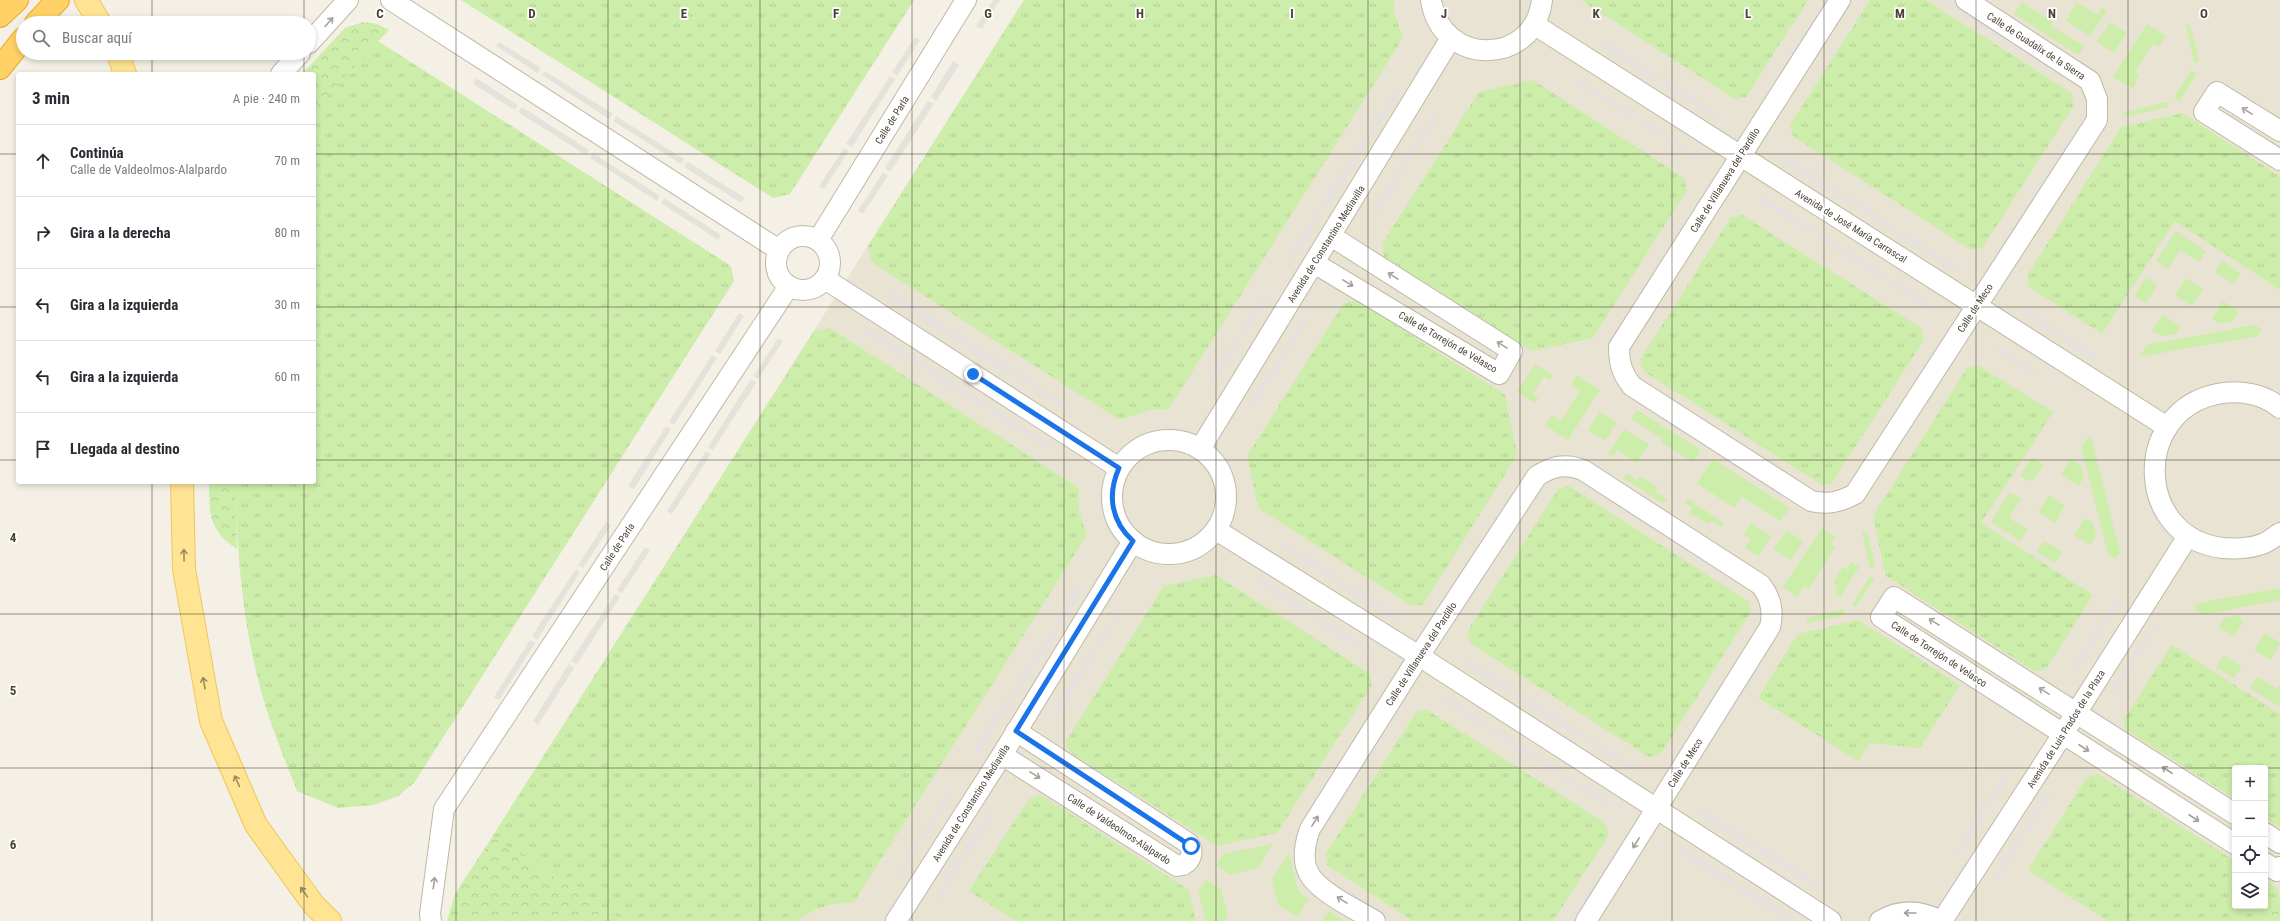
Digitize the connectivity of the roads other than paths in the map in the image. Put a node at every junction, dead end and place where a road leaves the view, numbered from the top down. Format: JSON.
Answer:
{"nodes":[{"id":1,"x":17,"y":0,"type":"edge"},
{"id":2,"x":58,"y":0,"type":"edge"},
{"id":3,"x":86,"y":0,"type":"edge"},
{"id":4,"x":348,"y":0,"type":"edge"},
{"id":5,"x":391,"y":0,"type":"edge"},
{"id":6,"x":966,"y":0,"type":"edge"},
{"id":7,"x":1431,"y":0,"type":"edge"},
{"id":8,"x":1542,"y":0,"type":"edge"},
{"id":9,"x":1840,"y":0,"type":"edge"},
{"id":10,"x":1966,"y":0,"type":"edge"},
{"id":11,"x":0,"y":16,"type":"edge"},
{"id":12,"x":43,"y":16,"type":"edge"},
{"id":13,"x":96,"y":16,"type":"edge"},
{"id":14,"x":1535,"y":25,"type":"junction"},
{"id":15,"x":316,"y":35,"type":"edge"},
{"id":16,"x":1451,"y":38,"type":"junction"},
{"id":17,"x":16,"y":48,"type":"edge"},
{"id":18,"x":121,"y":60,"type":"edge"},
{"id":19,"x":294,"y":60,"type":"edge"},
{"id":20,"x":0,"y":68,"type":"edge"},
{"id":21,"x":125,"y":72,"type":"edge"},
{"id":22,"x":283,"y":72,"type":"edge"},
{"id":23,"x":2097,"y":99,"type":"joint"},
{"id":24,"x":2280,"y":131,"type":"edge"},
{"id":25,"x":1740,"y":155,"type":"junction"},
{"id":26,"x":2280,"y":160,"type":"edge"},
{"id":27,"x":1331,"y":236,"type":"junction"},
{"id":28,"x":818,"y":240,"type":"junction"},
{"id":29,"x":779,"y":250,"type":"junction"},
{"id":30,"x":1314,"y":262,"type":"junction"},
{"id":31,"x":825,"y":279,"type":"junction"},
{"id":32,"x":789,"y":286,"type":"junction"},
{"id":33,"x":1976,"y":306,"type":"junction"},
{"id":34,"x":2279,"y":405,"type":"edge"},
{"id":35,"x":2167,"y":427,"type":"junction"},
{"id":36,"x":1200,"y":449,"type":"junction"},
{"id":37,"x":1119,"y":468,"type":"junction"},
{"id":38,"x":182,"y":484,"type":"edge"},
{"id":39,"x":1834,"y":503,"type":"joint"},
{"id":40,"x":1216,"y":530,"type":"junction"},
{"id":41,"x":2280,"y":534,"type":"edge"},
{"id":42,"x":2188,"y":536,"type":"junction"},
{"id":43,"x":1133,"y":541,"type":"junction"},
{"id":44,"x":1771,"y":602,"type":"joint"},
{"id":45,"x":1418,"y":656,"type":"junction"},
{"id":46,"x":2077,"y":712,"type":"junction"},
{"id":47,"x":1016,"y":731,"type":"junction"},
{"id":48,"x":2064,"y":734,"type":"junction"},
{"id":49,"x":1002,"y":755,"type":"junction"},
{"id":50,"x":1656,"y":810,"type":"junction"},
{"id":51,"x":2232,"y":812,"type":"edge"},
{"id":52,"x":2268,"y":835,"type":"edge"},
{"id":53,"x":2232,"y":842,"type":"edge"},
{"id":54,"x":2280,"y":843,"type":"edge"},
{"id":55,"x":2268,"y":865,"type":"edge"},
{"id":56,"x":2280,"y":867,"type":"edge"},
{"id":57,"x":330,"y":921,"type":"edge"},
{"id":58,"x":431,"y":921,"type":"edge"},
{"id":59,"x":896,"y":921,"type":"edge"},
{"id":60,"x":1375,"y":921,"type":"edge"},
{"id":61,"x":1586,"y":921,"type":"edge"},
{"id":62,"x":1831,"y":921,"type":"edge"},
{"id":63,"x":1880,"y":921,"type":"edge"},
{"id":64,"x":1941,"y":921,"type":"edge"}],
"edges":[{"from":1,"to":11,"type":"highway"},
{"from":2,"to":12,"type":"highway"},
{"from":3,"to":13,"type":"main road"},
{"from":15,"to":4,"type":"street","one_way":true},
{"from":5,"to":29,"type":"street"},
{"from":6,"to":28,"type":"street","name":"Calle de Parla"},
{"from":7,"to":16,"type":"street"},
{"from":8,"to":14,"type":"street"},
{"from":9,"to":25,"type":"street","name":"Calle de Villanueva del Pardillo"},
{"from":10,"to":23,"type":"street","name":"Calle de Guadalix de la Sierra"},
{"from":14,"to":16,"type":"street"},
{"from":14,"to":25,"type":"street","name":"Avenida de José María Carrascal"},
{"from":16,"to":27,"type":"street","name":"Avenida de Constantino Mediavilla"},
{"from":17,"to":20,"type":"highway"},
{"from":18,"to":21,"type":"main road"},
{"from":19,"to":22,"type":"street"},
{"from":23,"to":33,"type":"street","name":"Calle de Meco"},
{"from":24,"to":26,"type":"street","one_way":true},
{"from":25,"to":33,"type":"street","name":"Avenida de José María Carrascal"},
{"from":25,"to":39,"type":"street","name":"Calle de Villanueva del Pardillo"},
{"from":27,"to":30,"type":"street","name":"Avenida de Constantino Mediavilla"},
{"from":30,"to":27,"type":"street","name":"Calle de Torrejón de Velasco","one_way":true},
{"from":28,"to":29,"type":"street"},
{"from":28,"to":31,"type":"street"},
{"from":29,"to":32,"type":"street"},
{"from":30,"to":36,"type":"street","name":"Avenida de Constantino Mediavilla"},
{"from":31,"to":32,"type":"street"},
{"from":31,"to":37,"type":"street"},
{"from":58,"to":32,"type":"street","name":"Calle de Parla","one_way":true},
{"from":33,"to":35,"type":"street","name":"Avenida de José María Carrascal"},
{"from":33,"to":39,"type":"street","name":"Calle de Meco"},
{"from":34,"to":35,"type":"street"},
{"from":35,"to":42,"type":"street"},
{"from":36,"to":37,"type":"street"},
{"from":36,"to":40,"type":"street"},
{"from":37,"to":43,"type":"street"},
{"from":57,"to":38,"type":"main road","one_way":true},
{"from":40,"to":43,"type":"street"},
{"from":40,"to":45,"type":"street"},
{"from":41,"to":42,"type":"street"},
{"from":42,"to":46,"type":"street","name":"Avenida de Luis Prados de la Plaza"},
{"from":43,"to":47,"type":"street","name":"Avenida de Constantino Mediavilla"},
{"from":44,"to":45,"type":"street","name":"Calle de Villanueva del Pardillo"},
{"from":44,"to":50,"type":"street","name":"Calle de Meco"},
{"from":45,"to":50,"type":"street"},
{"from":60,"to":45,"type":"street","name":"Calle de Villanueva del Pardillo","one_way":true},
{"from":46,"to":48,"type":"street","name":"Avenida de Luis Prados de la Plaza"},
{"from":46,"to":48,"type":"street","name":"Calle de Torrejón de Velasco","one_way":true},
{"from":51,"to":46,"type":"street","name":"Calle de Torrejón de Velasco","one_way":true},
{"from":47,"to":49,"type":"street","name":"Avenida de Constantino Mediavilla"},
{"from":49,"to":47,"type":"street","name":"Calle de Valdeolmos-Alalpardo","one_way":true},
{"from":48,"to":53,"type":"street","name":"Calle de Torrejón de Velasco","one_way":true},
{"from":48,"to":64,"type":"street","name":"Avenida de Luis Prados de la Plaza"},
{"from":49,"to":59,"type":"street","name":"Avenida de Constantino Mediavilla"},
{"from":50,"to":61,"type":"street","name":"Calle de Meco","one_way":true},
{"from":50,"to":62,"type":"street"},
{"from":52,"to":54,"type":"street"},
{"from":55,"to":56,"type":"street"},
{"from":64,"to":63,"type":"street","one_way":true}]}
